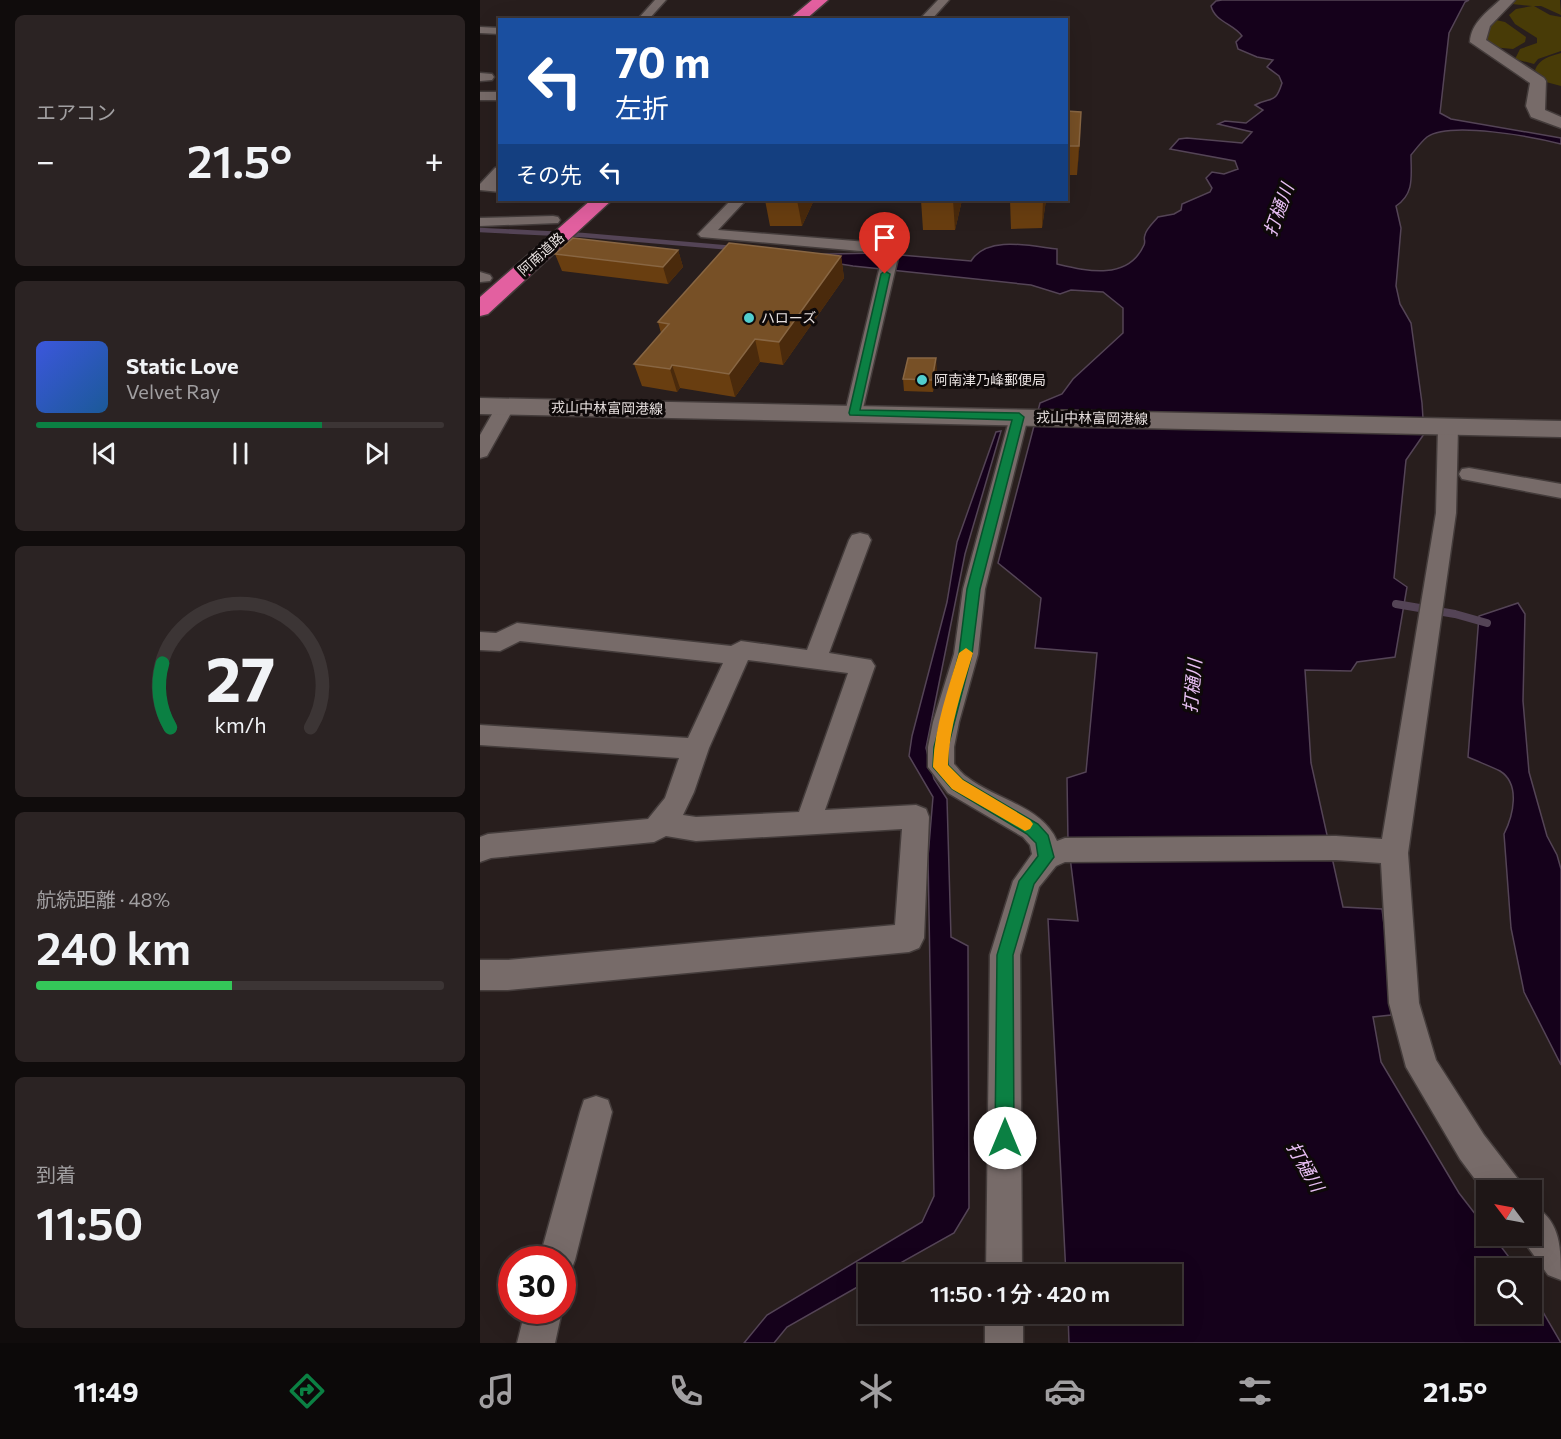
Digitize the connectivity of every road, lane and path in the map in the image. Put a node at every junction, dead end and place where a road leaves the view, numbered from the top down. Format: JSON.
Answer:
{"nodes":[{"id":1,"x":661,"y":0,"type":"edge"},
{"id":2,"x":944,"y":0,"type":"edge"},
{"id":3,"x":1508,"y":0,"type":"edge"},
{"id":4,"x":826,"y":3,"type":"edge"},
{"id":5,"x":644,"y":18,"type":"edge"},
{"id":6,"x":799,"y":18,"type":"edge"},
{"id":7,"x":816,"y":18,"type":"edge"},
{"id":8,"x":926,"y":18,"type":"edge"},
{"id":9,"x":480,"y":30,"type":"edge"},
{"id":10,"x":498,"y":31,"type":"edge"},
{"id":11,"x":480,"y":96,"type":"edge"},
{"id":12,"x":498,"y":96,"type":"edge"},
{"id":13,"x":1561,"y":123,"type":"edge"},
{"id":14,"x":498,"y":174,"type":"edge"},
{"id":15,"x":488,"y":188,"type":"edge"},
{"id":16,"x":576,"y":201,"type":"edge"},
{"id":17,"x":600,"y":201,"type":"edge"},
{"id":18,"x":738,"y":201,"type":"edge"},
{"id":19,"x":480,"y":222,"type":"edge"},
{"id":20,"x":558,"y":227,"type":"junction"},
{"id":21,"x":481,"y":279,"type":"edge"},
{"id":22,"x":480,"y":309,"type":"edge"},
{"id":23,"x":480,"y":405,"type":"edge"},
{"id":24,"x":506,"y":406,"type":"junction"},
{"id":25,"x":854,"y":413,"type":"junction"},
{"id":26,"x":1024,"y":417,"type":"junction"},
{"id":27,"x":1441,"y":427,"type":"junction"},
{"id":28,"x":1561,"y":429,"type":"edge"},
{"id":29,"x":480,"y":452,"type":"edge"},
{"id":30,"x":1469,"y":474,"type":"dead end"},
{"id":31,"x":1561,"y":490,"type":"edge"},
{"id":32,"x":860,"y":540,"type":"dead end"},
{"id":33,"x":480,"y":640,"type":"edge"},
{"id":34,"x":738,"y":656,"type":"junction"},
{"id":35,"x":815,"y":659,"type":"junction"},
{"id":36,"x":480,"y":735,"type":"edge"},
{"id":37,"x":696,"y":749,"type":"junction"},
{"id":38,"x":812,"y":823,"type":"junction"},
{"id":39,"x":663,"y":824,"type":"junction"},
{"id":40,"x":480,"y":850,"type":"edge"},
{"id":41,"x":1394,"y":853,"type":"junction"},
{"id":42,"x":1055,"y":854,"type":"junction"},
{"id":43,"x":480,"y":975,"type":"edge"},
{"id":44,"x":596,"y":1112,"type":"dead end"},
{"id":45,"x":1498,"y":1180,"type":"edge"},
{"id":46,"x":1542,"y":1236,"type":"edge"},
{"id":47,"x":562,"y":1246,"type":"edge"},
{"id":48,"x":1561,"y":1262,"type":"edge"},
{"id":49,"x":1004,"y":1264,"type":"edge"},
{"id":50,"x":541,"y":1324,"type":"edge"},
{"id":51,"x":1004,"y":1324,"type":"edge"},
{"id":52,"x":536,"y":1343,"type":"edge"},
{"id":53,"x":1004,"y":1343,"type":"edge"}],
"edges":[{"from":1,"to":5,"type":"street"},
{"from":2,"to":8,"type":"street"},
{"from":3,"to":13,"type":"main road"},
{"from":4,"to":6,"type":"highway"},
{"from":4,"to":7,"type":"highway"},
{"from":9,"to":10,"type":"street"},
{"from":11,"to":12,"type":"street"},
{"from":14,"to":15,"type":"street"},
{"from":16,"to":20,"type":"highway","name":"阿南道路"},
{"from":17,"to":20,"type":"highway","name":"阿南道路"},
{"from":18,"to":25,"type":"street"},
{"from":19,"to":20,"type":"street"},
{"from":20,"to":21,"type":"highway","name":"阿南道路"},
{"from":20,"to":22,"type":"highway","name":"阿南道路"},
{"from":23,"to":24,"type":"main road","name":"戎山中林富岡港線"},
{"from":24,"to":25,"type":"main road","name":"戎山中林富岡港線"},
{"from":24,"to":29,"type":"street"},
{"from":25,"to":26,"type":"main road","name":"戎山中林富岡港線"},
{"from":26,"to":27,"type":"main road","name":"戎山中林富岡港線"},
{"from":26,"to":42,"type":"street"},
{"from":27,"to":28,"type":"main road","name":"戎山中林富岡港線"},
{"from":27,"to":41,"type":"street"},
{"from":30,"to":31,"type":"street"},
{"from":32,"to":35,"type":"street"},
{"from":33,"to":34,"type":"street"},
{"from":34,"to":35,"type":"street"},
{"from":34,"to":37,"type":"street"},
{"from":35,"to":38,"type":"street"},
{"from":36,"to":37,"type":"street"},
{"from":37,"to":39,"type":"street"},
{"from":38,"to":39,"type":"street"},
{"from":38,"to":43,"type":"street"},
{"from":39,"to":40,"type":"street"},
{"from":41,"to":42,"type":"street"},
{"from":41,"to":45,"type":"street"},
{"from":42,"to":49,"type":"street"},
{"from":44,"to":47,"type":"street"},
{"from":46,"to":48,"type":"street"},
{"from":50,"to":52,"type":"street"},
{"from":51,"to":53,"type":"street"}]}
